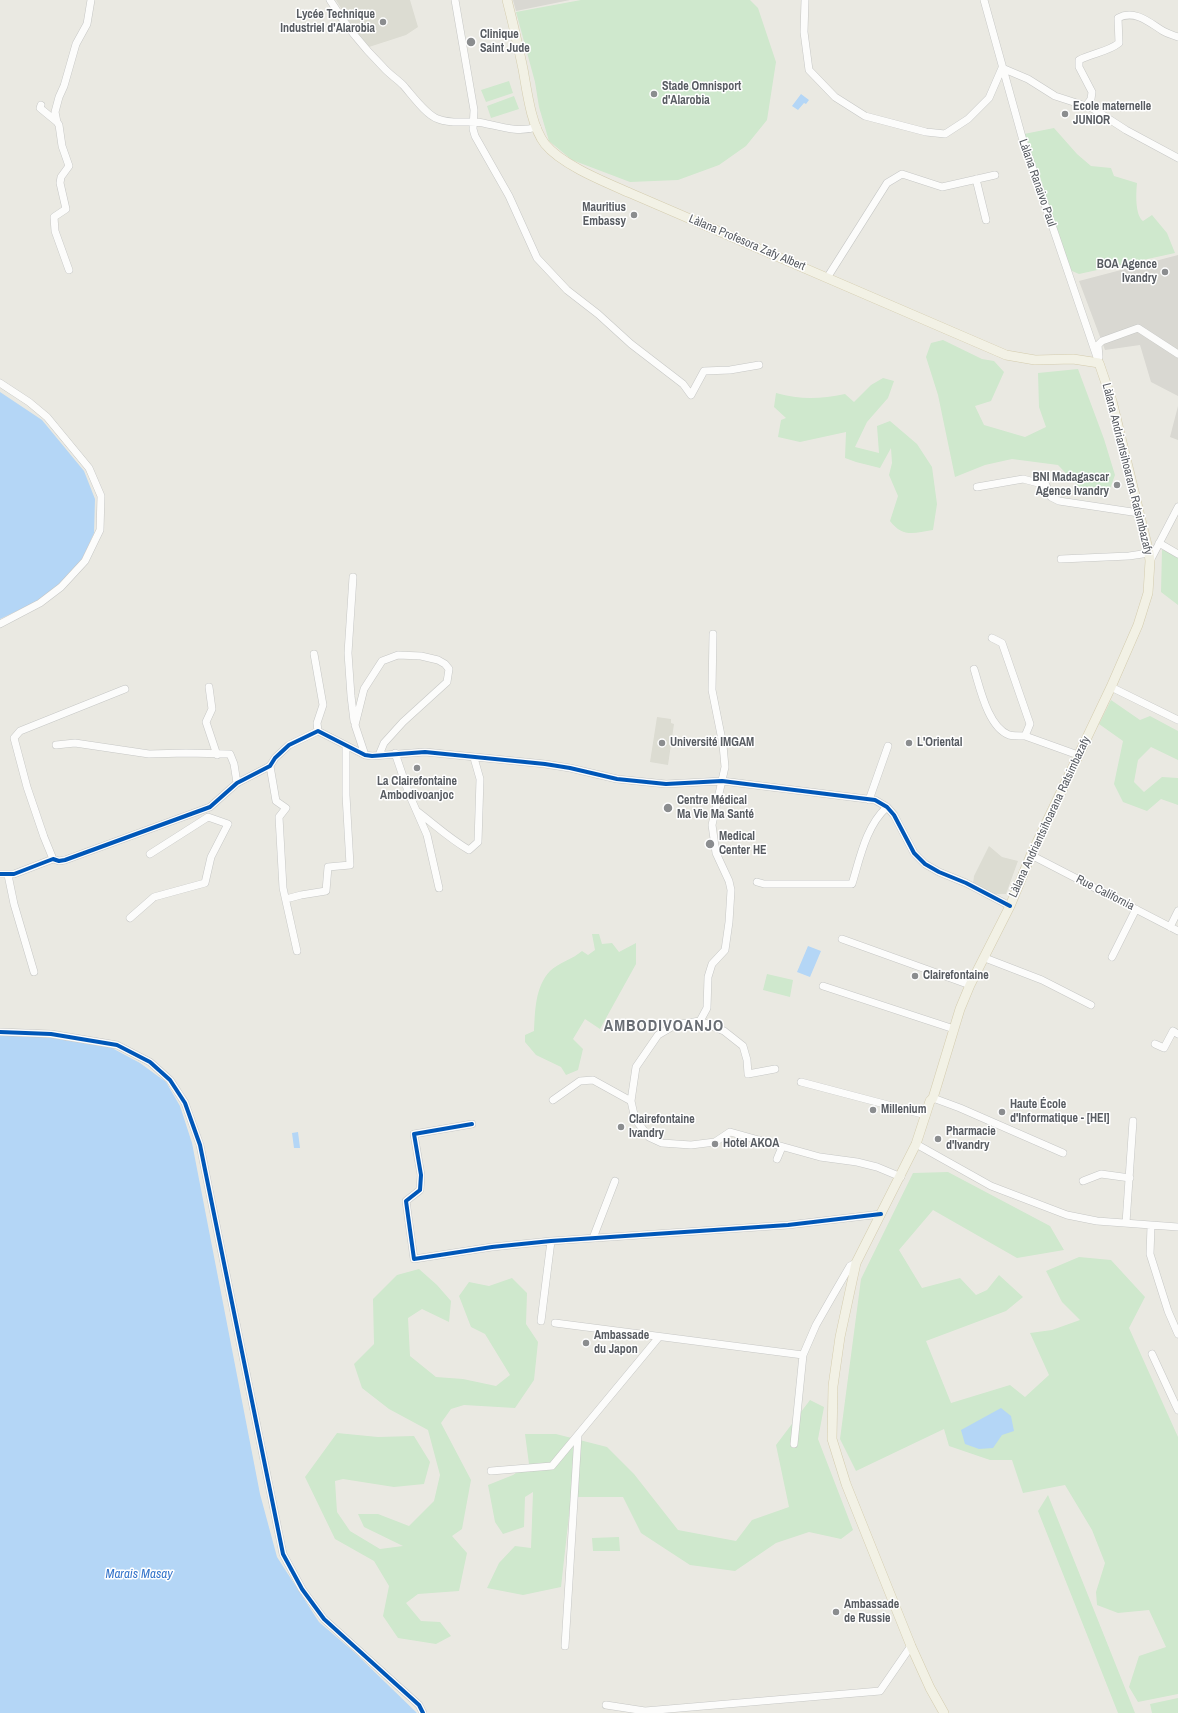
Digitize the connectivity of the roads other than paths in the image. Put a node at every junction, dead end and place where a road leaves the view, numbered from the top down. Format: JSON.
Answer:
{"nodes":[{"id":1,"x":91,"y":0,"type":"edge"},
{"id":2,"x":330,"y":0,"type":"edge"},
{"id":3,"x":455,"y":0,"type":"edge"},
{"id":4,"x":506,"y":0,"type":"edge"},
{"id":5,"x":805,"y":0,"type":"edge"},
{"id":6,"x":984,"y":0,"type":"edge"},
{"id":7,"x":1178,"y":37,"type":"edge"},
{"id":8,"x":1002,"y":68,"type":"junction"},
{"id":9,"x":40,"y":105,"type":"dead end"},
{"id":10,"x":1086,"y":106,"type":"junction"},
{"id":11,"x":57,"y":122,"type":"junction"},
{"id":12,"x":473,"y":123,"type":"junction"},
{"id":13,"x":537,"y":127,"type":"junction"},
{"id":14,"x":1178,"y":158,"type":"edge"},
{"id":15,"x":995,"y":175,"type":"dead end"},
{"id":16,"x":976,"y":179,"type":"junction"},
{"id":17,"x":986,"y":220,"type":"dead end"},
{"id":18,"x":69,"y":270,"type":"dead end"},
{"id":19,"x":827,"y":278,"type":"junction"},
{"id":20,"x":1178,"y":354,"type":"edge"},
{"id":21,"x":1099,"y":363,"type":"junction"},
{"id":22,"x":759,"y":365,"type":"dead end"},
{"id":23,"x":0,"y":383,"type":"edge"},
{"id":24,"x":977,"y":487,"type":"dead end"},
{"id":25,"x":1178,"y":507,"type":"edge"},
{"id":26,"x":1139,"y":513,"type":"junction"},
{"id":27,"x":1160,"y":543,"type":"junction"},
{"id":28,"x":1178,"y":554,"type":"edge"},
{"id":29,"x":1150,"y":557,"type":"junction"},
{"id":30,"x":1061,"y":559,"type":"dead end"},
{"id":31,"x":353,"y":577,"type":"dead end"},
{"id":32,"x":0,"y":624,"type":"edge"},
{"id":33,"x":713,"y":634,"type":"dead end"},
{"id":34,"x":992,"y":638,"type":"dead end"},
{"id":35,"x":314,"y":654,"type":"dead end"},
{"id":36,"x":974,"y":669,"type":"dead end"},
{"id":37,"x":209,"y":687,"type":"dead end"},
{"id":38,"x":1111,"y":687,"type":"junction"},
{"id":39,"x":125,"y":689,"type":"dead end"},
{"id":40,"x":1178,"y":720,"type":"edge"},
{"id":41,"x":355,"y":725,"type":"junction"},
{"id":42,"x":318,"y":731,"type":"junction"},
{"id":43,"x":1025,"y":736,"type":"junction"},
{"id":44,"x":56,"y":745,"type":"dead end"},
{"id":45,"x":346,"y":746,"type":"junction"},
{"id":46,"x":888,"y":746,"type":"dead end"},
{"id":47,"x":395,"y":753,"type":"junction"},
{"id":48,"x":217,"y":754,"type":"junction"},
{"id":49,"x":365,"y":755,"type":"junction"},
{"id":50,"x":379,"y":755,"type":"junction"},
{"id":51,"x":1078,"y":755,"type":"junction"},
{"id":52,"x":474,"y":758,"type":"junction"},
{"id":53,"x":270,"y":766,"type":"junction"},
{"id":54,"x":722,"y":781,"type":"junction"},
{"id":55,"x":237,"y":783,"type":"junction"},
{"id":56,"x":869,"y":800,"type":"junction"},
{"id":57,"x":210,"y":807,"type":"junction"},
{"id":58,"x":887,"y":807,"type":"junction"},
{"id":59,"x":418,"y":812,"type":"junction"},
{"id":60,"x":208,"y":817,"type":"junction"},
{"id":61,"x":150,"y":854,"type":"dead end"},
{"id":62,"x":1031,"y":855,"type":"junction"},
{"id":63,"x":53,"y":859,"type":"junction"},
{"id":64,"x":0,"y":874,"type":"edge"},
{"id":65,"x":8,"y":874,"type":"junction"},
{"id":66,"x":757,"y":882,"type":"dead end"},
{"id":67,"x":439,"y":888,"type":"dead end"},
{"id":68,"x":286,"y":900,"type":"junction"},
{"id":69,"x":1010,"y":906,"type":"junction"},
{"id":70,"x":1136,"y":908,"type":"junction"},
{"id":71,"x":1178,"y":911,"type":"edge"},
{"id":72,"x":130,"y":918,"type":"dead end"},
{"id":73,"x":1170,"y":927,"type":"junction"},
{"id":74,"x":1178,"y":931,"type":"edge"},
{"id":75,"x":842,"y":938,"type":"dead end"},
{"id":76,"x":297,"y":951,"type":"dead end"},
{"id":77,"x":1112,"y":957,"type":"dead end"},
{"id":78,"x":985,"y":958,"type":"junction"},
{"id":79,"x":34,"y":972,"type":"dead end"},
{"id":80,"x":970,"y":985,"type":"junction"},
{"id":81,"x":822,"y":986,"type":"dead end"},
{"id":82,"x":1090,"y":1005,"type":"dead end"},
{"id":83,"x":700,"y":1021,"type":"junction"},
{"id":84,"x":954,"y":1029,"type":"junction"},
{"id":85,"x":0,"y":1032,"type":"edge"},
{"id":86,"x":1178,"y":1034,"type":"edge"},
{"id":87,"x":1155,"y":1044,"type":"dead end"},
{"id":88,"x":775,"y":1069,"type":"dead end"},
{"id":89,"x":801,"y":1082,"type":"dead end"},
{"id":90,"x":933,"y":1098,"type":"junction"},
{"id":91,"x":553,"y":1100,"type":"dead end"},
{"id":92,"x":631,"y":1101,"type":"junction"},
{"id":93,"x":926,"y":1115,"type":"junction"},
{"id":94,"x":1133,"y":1120,"type":"dead end"},
{"id":95,"x":472,"y":1124,"type":"dead end"},
{"id":96,"x":916,"y":1144,"type":"junction"},
{"id":97,"x":782,"y":1147,"type":"junction"},
{"id":98,"x":1063,"y":1153,"type":"dead end"},
{"id":99,"x":777,"y":1159,"type":"dead end"},
{"id":100,"x":900,"y":1177,"type":"junction"},
{"id":101,"x":1130,"y":1178,"type":"junction"},
{"id":102,"x":615,"y":1181,"type":"dead end"},
{"id":103,"x":1083,"y":1181,"type":"dead end"},
{"id":104,"x":881,"y":1214,"type":"junction"},
{"id":105,"x":1126,"y":1223,"type":"junction"},
{"id":106,"x":1151,"y":1226,"type":"junction"},
{"id":107,"x":1178,"y":1227,"type":"edge"},
{"id":108,"x":593,"y":1238,"type":"junction"},
{"id":109,"x":551,"y":1241,"type":"junction"},
{"id":110,"x":856,"y":1263,"type":"junction"},
{"id":111,"x":541,"y":1321,"type":"dead end"},
{"id":112,"x":555,"y":1323,"type":"dead end"},
{"id":113,"x":1178,"y":1334,"type":"edge"},
{"id":114,"x":659,"y":1337,"type":"junction"},
{"id":115,"x":1152,"y":1354,"type":"dead end"},
{"id":116,"x":803,"y":1355,"type":"junction"},
{"id":117,"x":1178,"y":1410,"type":"edge"},
{"id":118,"x":578,"y":1435,"type":"junction"},
{"id":119,"x":794,"y":1444,"type":"dead end"},
{"id":120,"x":491,"y":1471,"type":"dead end"},
{"id":121,"x":565,"y":1646,"type":"dead end"},
{"id":122,"x":911,"y":1646,"type":"junction"},
{"id":123,"x":606,"y":1705,"type":"dead end"},
{"id":124,"x":424,"y":1713,"type":"edge"},
{"id":125,"x":944,"y":1713,"type":"edge"}],
"edges":[{"from":1,"to":11,"type":"street"},
{"from":2,"to":12,"type":"street"},
{"from":3,"to":12,"type":"street"},
{"from":4,"to":13,"type":"main road","name":"Làlana Profesora Zafy Albert"},
{"from":5,"to":8,"type":"street"},
{"from":6,"to":8,"type":"street","name":"Làlana Ranaivo Paul"},
{"from":7,"to":10,"type":"street"},
{"from":8,"to":10,"type":"street"},
{"from":8,"to":21,"type":"street","name":"Làlana Ranaivo Paul"},
{"from":9,"to":11,"type":"street"},
{"from":10,"to":14,"type":"street"},
{"from":11,"to":18,"type":"street"},
{"from":12,"to":13,"type":"street"},
{"from":12,"to":22,"type":"street"},
{"from":13,"to":19,"type":"main road","name":"Làlana Profesora Zafy Albert"},
{"from":15,"to":16,"type":"street"},
{"from":16,"to":17,"type":"street"},
{"from":16,"to":19,"type":"street"},
{"from":19,"to":21,"type":"main road","name":"Làlana Profesora Zafy Albert"},
{"from":20,"to":21,"type":"street"},
{"from":21,"to":26,"type":"main road","name":"Làlana Andriantsihoarana Ratsimbazafy"},
{"from":23,"to":32,"type":"street"},
{"from":24,"to":26,"type":"street"},
{"from":25,"to":27,"type":"street"},
{"from":26,"to":29,"type":"main road","name":"Làlana Andriantsihoarana Ratsimbazafy"},
{"from":27,"to":28,"type":"street"},
{"from":27,"to":29,"type":"street"},
{"from":29,"to":30,"type":"street"},
{"from":29,"to":38,"type":"main road","name":"Làlana Andriantsihoarana Ratsimbazafy"},
{"from":31,"to":41,"type":"street"},
{"from":33,"to":54,"type":"street"},
{"from":34,"to":43,"type":"street"},
{"from":35,"to":42,"type":"street"},
{"from":36,"to":43,"type":"street"},
{"from":37,"to":48,"type":"street"},
{"from":38,"to":40,"type":"street"},
{"from":38,"to":51,"type":"main road","name":"Làlana Andriantsihoarana Ratsimbazafy"},
{"from":39,"to":63,"type":"street"},
{"from":41,"to":49,"type":"street"},
{"from":41,"to":50,"type":"street"},
{"from":42,"to":45,"type":"street"},
{"from":42,"to":53,"type":"street"},
{"from":43,"to":51,"type":"street"},
{"from":44,"to":48,"type":"street"},
{"from":45,"to":49,"type":"street"},
{"from":45,"to":68,"type":"street"},
{"from":46,"to":56,"type":"street"},
{"from":47,"to":50,"type":"street"},
{"from":47,"to":52,"type":"street"},
{"from":47,"to":59,"type":"street"},
{"from":48,"to":55,"type":"street"},
{"from":49,"to":50,"type":"street"},
{"from":51,"to":62,"type":"main road","name":"Làlana Andriantsihoarana Ratsimbazafy"},
{"from":52,"to":54,"type":"street"},
{"from":52,"to":59,"type":"street"},
{"from":53,"to":55,"type":"street"},
{"from":53,"to":68,"type":"street"},
{"from":54,"to":56,"type":"street"},
{"from":54,"to":83,"type":"street"},
{"from":55,"to":57,"type":"street"},
{"from":56,"to":58,"type":"street"},
{"from":57,"to":60,"type":"street"},
{"from":57,"to":63,"type":"street"},
{"from":58,"to":66,"type":"street"},
{"from":58,"to":69,"type":"street"},
{"from":59,"to":67,"type":"street"},
{"from":60,"to":61,"type":"street"},
{"from":60,"to":72,"type":"street"},
{"from":62,"to":69,"type":"main road","name":"Làlana Andriantsihoarana Ratsimbazafy"},
{"from":62,"to":70,"type":"street","name":"Rue California"},
{"from":63,"to":65,"type":"street"},
{"from":64,"to":65,"type":"street"},
{"from":65,"to":79,"type":"street"},
{"from":68,"to":76,"type":"street"},
{"from":69,"to":78,"type":"main road","name":"Làlana Andriantsihoarana Ratsimbazafy"},
{"from":70,"to":73,"type":"street","name":"Rue California"},
{"from":70,"to":77,"type":"street"},
{"from":71,"to":73,"type":"street"},
{"from":73,"to":74,"type":"street","name":"Rue California"},
{"from":75,"to":80,"type":"street"},
{"from":78,"to":80,"type":"main road","name":"Làlana Andriantsihoarana Ratsimbazafy"},
{"from":78,"to":82,"type":"street"},
{"from":80,"to":84,"type":"main road","name":"Làlana Andriantsihoarana Ratsimbazafy"},
{"from":81,"to":84,"type":"street"},
{"from":83,"to":88,"type":"street"},
{"from":83,"to":92,"type":"street"},
{"from":84,"to":90,"type":"main road","name":"Làlana Andriantsihoarana Ratsimbazafy"},
{"from":85,"to":124,"type":"street"},
{"from":86,"to":87,"type":"street"},
{"from":89,"to":93,"type":"street"},
{"from":90,"to":93,"type":"main road","name":"Làlana Andriantsihoarana Ratsimbazafy"},
{"from":90,"to":98,"type":"street"},
{"from":91,"to":92,"type":"street"},
{"from":92,"to":97,"type":"street"},
{"from":93,"to":96,"type":"main road","name":"Làlana Andriantsihoarana Ratsimbazafy"},
{"from":94,"to":101,"type":"street"},
{"from":95,"to":109,"type":"street"},
{"from":96,"to":100,"type":"main road","name":"Làlana Andriantsihoarana Ratsimbazafy"},
{"from":96,"to":105,"type":"street"},
{"from":97,"to":99,"type":"street"},
{"from":97,"to":100,"type":"street"},
{"from":100,"to":104,"type":"main road","name":"Làlana Andriantsihoarana Ratsimbazafy"},
{"from":101,"to":103,"type":"street"},
{"from":101,"to":105,"type":"street"},
{"from":102,"to":108,"type":"street"},
{"from":104,"to":108,"type":"street"},
{"from":104,"to":110,"type":"main road","name":"Làlana Andriantsihoarana Ratsimbazafy"},
{"from":105,"to":106,"type":"street"},
{"from":106,"to":107,"type":"street"},
{"from":106,"to":113,"type":"street"},
{"from":108,"to":109,"type":"street"},
{"from":109,"to":111,"type":"street"},
{"from":110,"to":116,"type":"street"},
{"from":110,"to":122,"type":"main road","name":"Làlana Andriantsihoarana Ratsimbazafy"},
{"from":112,"to":114,"type":"street"},
{"from":114,"to":116,"type":"street"},
{"from":114,"to":118,"type":"street"},
{"from":115,"to":117,"type":"street"},
{"from":116,"to":119,"type":"street"},
{"from":118,"to":120,"type":"street"},
{"from":118,"to":121,"type":"street"},
{"from":122,"to":123,"type":"street"},
{"from":122,"to":125,"type":"main road","name":"Làlana Andriantsihoarana Ratsimbazafy"}]}
